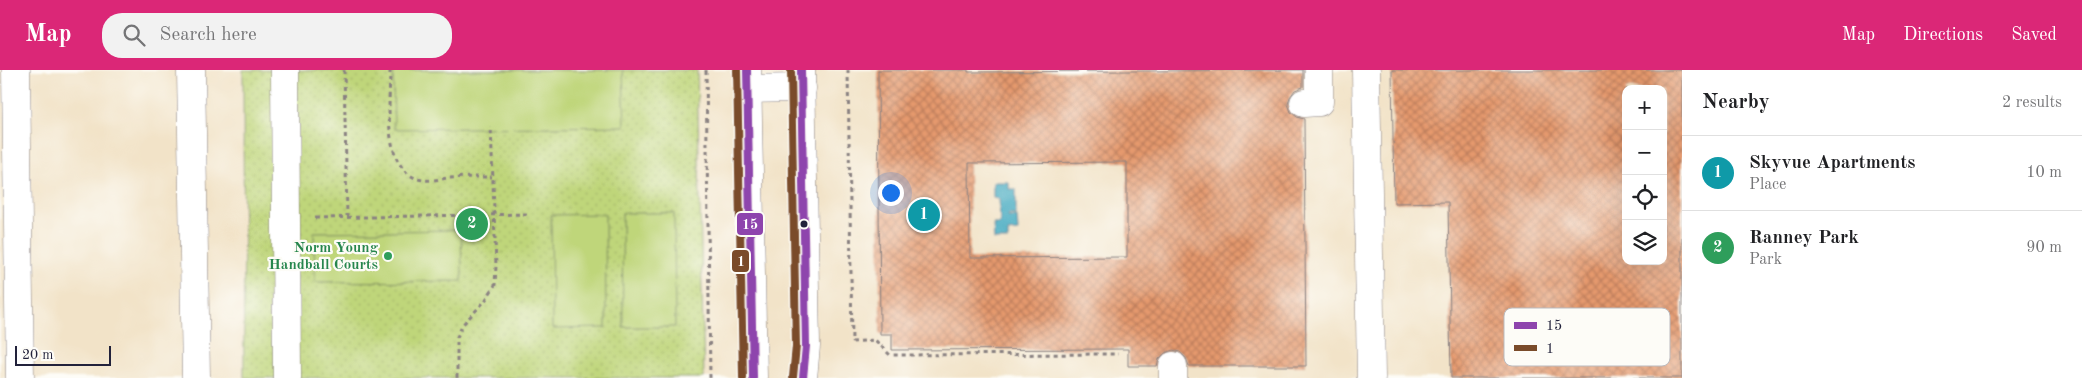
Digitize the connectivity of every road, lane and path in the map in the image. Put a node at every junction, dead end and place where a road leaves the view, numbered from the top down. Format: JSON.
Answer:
{"nodes":[{"id":1,"x":16,"y":70,"type":"edge"},
{"id":2,"x":191,"y":70,"type":"edge"},
{"id":3,"x":285,"y":70,"type":"edge"},
{"id":4,"x":344,"y":70,"type":"edge"},
{"id":5,"x":390,"y":70,"type":"edge"},
{"id":6,"x":706,"y":70,"type":"edge"},
{"id":7,"x":848,"y":70,"type":"edge"},
{"id":8,"x":1319,"y":70,"type":"edge"},
{"id":9,"x":1366,"y":70,"type":"edge"},
{"id":10,"x":802,"y":79,"type":"edge"},
{"id":11,"x":748,"y":80,"type":"edge"},
{"id":12,"x":1304,"y":103,"type":"dead end"},
{"id":13,"x":8,"y":116,"type":"edge"},
{"id":14,"x":491,"y":127,"type":"dead end"},
{"id":15,"x":492,"y":177,"type":"junction"},
{"id":16,"x":529,"y":214,"type":"dead end"},
{"id":17,"x":495,"y":215,"type":"junction"},
{"id":18,"x":347,"y":216,"type":"junction"},
{"id":19,"x":310,"y":218,"type":"dead end"},
{"id":20,"x":1118,"y":354,"type":"dead end"},
{"id":21,"x":20,"y":378,"type":"edge"},
{"id":22,"x":196,"y":378,"type":"edge"},
{"id":23,"x":287,"y":378,"type":"edge"},
{"id":24,"x":457,"y":378,"type":"edge"},
{"id":25,"x":710,"y":378,"type":"edge"},
{"id":26,"x":753,"y":378,"type":"edge"},
{"id":27,"x":803,"y":378,"type":"edge"},
{"id":28,"x":1371,"y":378,"type":"edge"}],
"edges":[{"from":1,"to":13,"type":"lane"},
{"from":2,"to":22,"type":"lane"},
{"from":3,"to":23,"type":"lane"},
{"from":4,"to":18,"type":"path"},
{"from":5,"to":15,"type":"path"},
{"from":6,"to":25,"type":"path"},
{"from":7,"to":20,"type":"path"},
{"from":8,"to":12,"type":"lane"},
{"from":9,"to":28,"type":"lane"},
{"from":10,"to":11,"type":"lane"},
{"from":10,"to":27,"type":"lane"},
{"from":11,"to":26,"type":"lane"},
{"from":13,"to":21,"type":"lane"},
{"from":14,"to":15,"type":"path"},
{"from":15,"to":17,"type":"path"},
{"from":16,"to":17,"type":"path"},
{"from":17,"to":18,"type":"path"},
{"from":17,"to":24,"type":"path"},
{"from":18,"to":19,"type":"path"}]}
